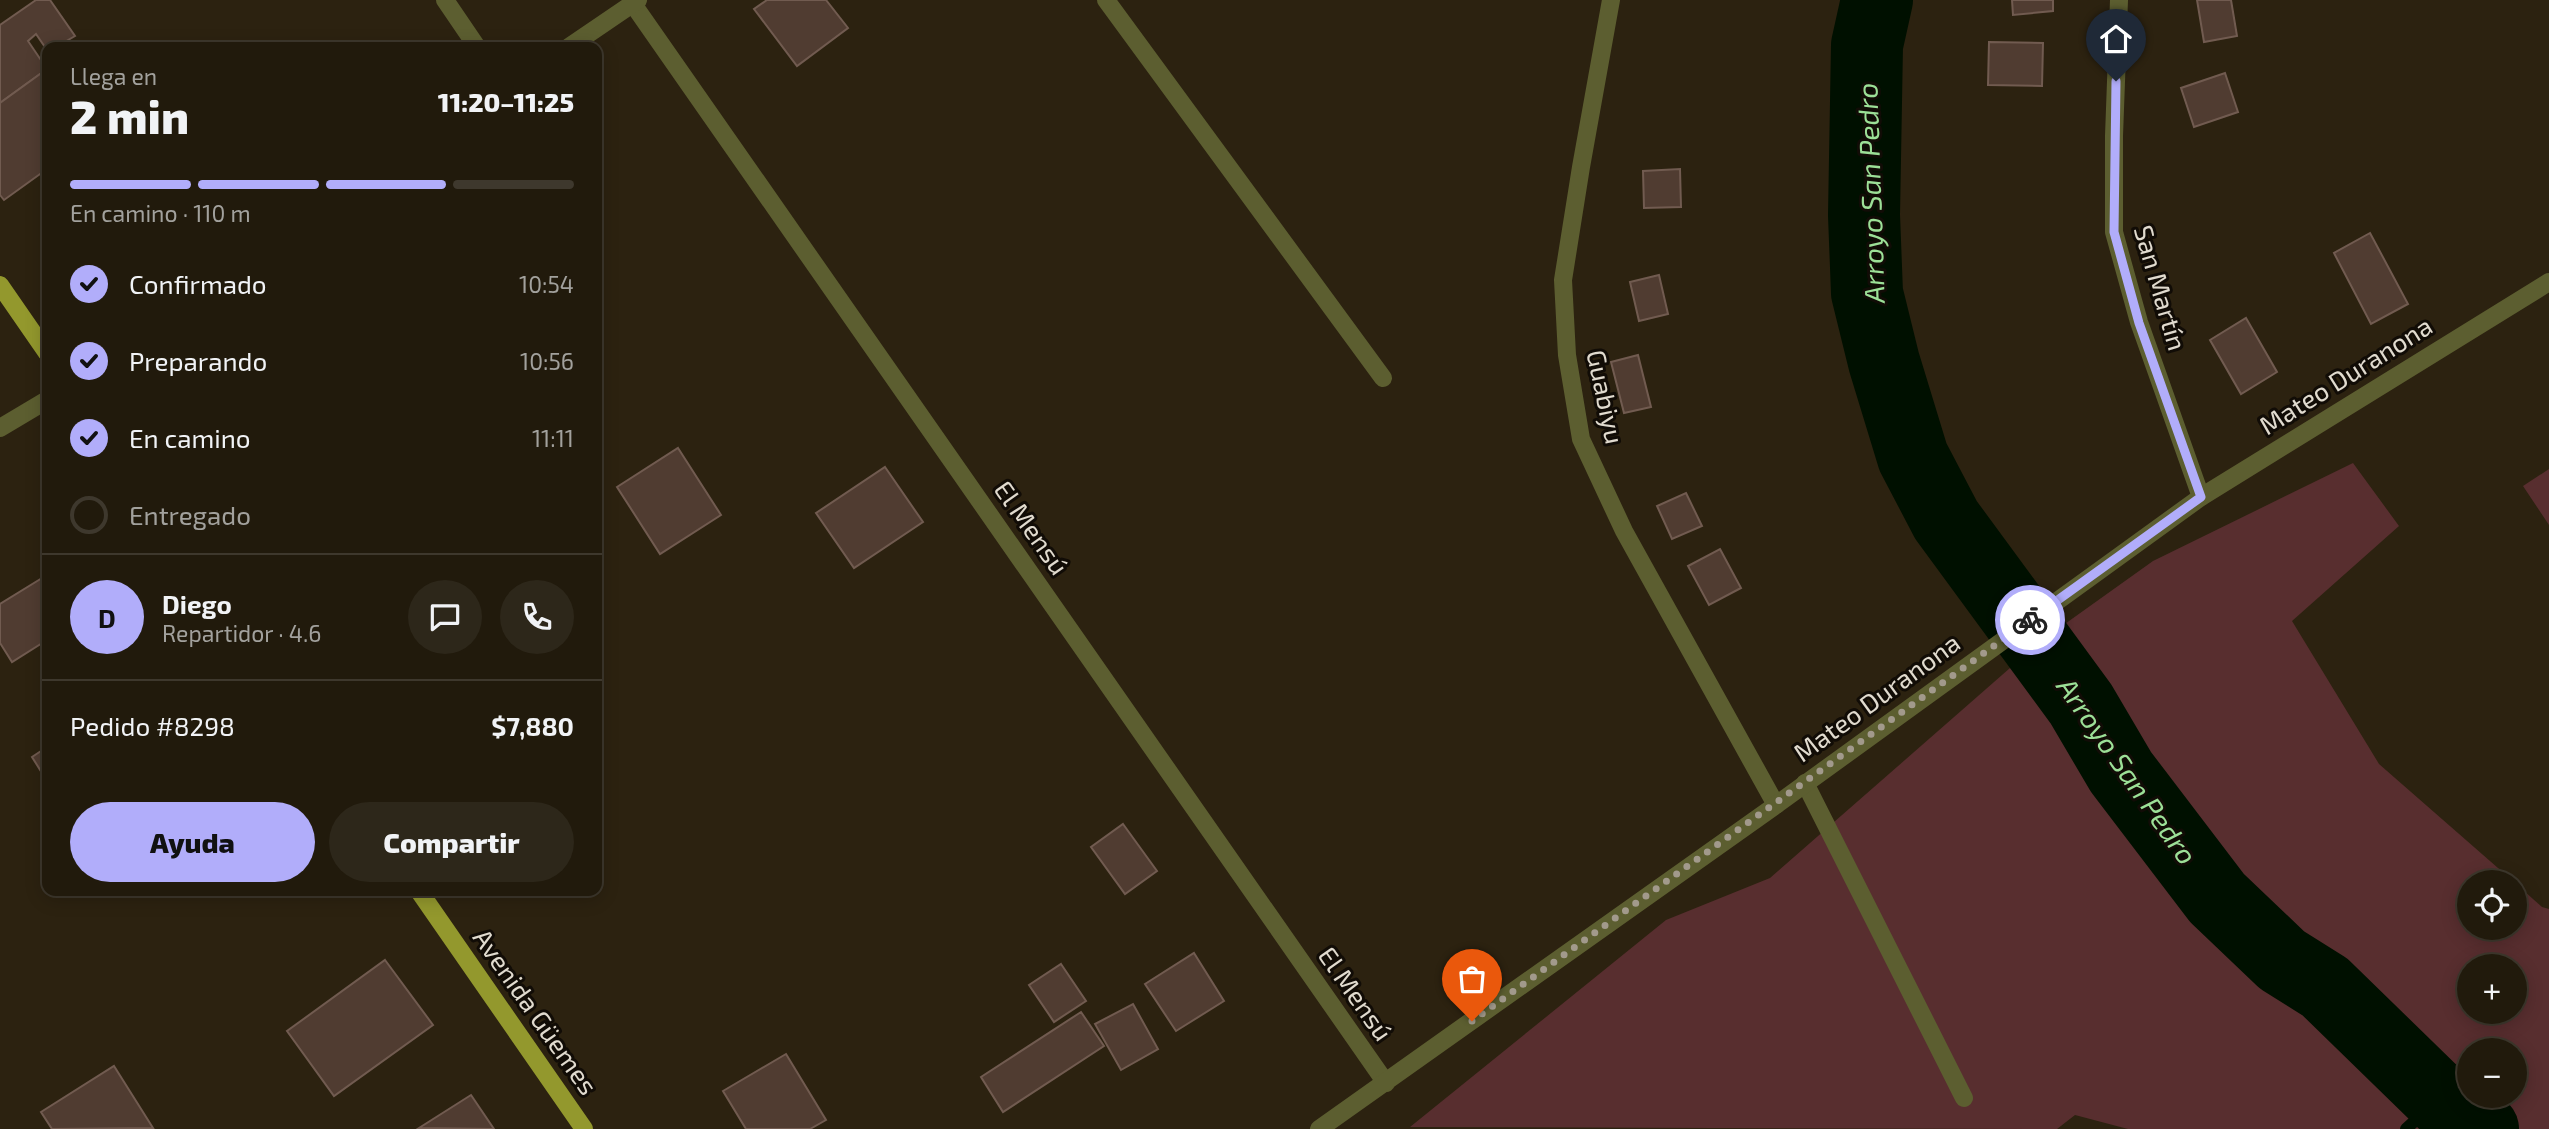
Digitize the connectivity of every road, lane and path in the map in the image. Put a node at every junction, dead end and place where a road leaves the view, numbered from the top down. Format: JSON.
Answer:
{"nodes":[{"id":1,"x":445,"y":0,"type":"edge"},
{"id":2,"x":1106,"y":0,"type":"edge"},
{"id":3,"x":1611,"y":0,"type":"edge"},
{"id":4,"x":2119,"y":0,"type":"edge"},
{"id":5,"x":635,"y":2,"type":"edge"},
{"id":6,"x":474,"y":42,"type":"edge"},
{"id":7,"x":576,"y":42,"type":"edge"},
{"id":8,"x":2549,"y":282,"type":"edge"},
{"id":9,"x":0,"y":285,"type":"edge"},
{"id":10,"x":42,"y":346,"type":"edge"},
{"id":11,"x":1383,"y":378,"type":"dead end"},
{"id":12,"x":42,"y":403,"type":"edge"},
{"id":13,"x":0,"y":428,"type":"edge"},
{"id":14,"x":2201,"y":497,"type":"junction"},
{"id":15,"x":1805,"y":783,"type":"junction"},
{"id":16,"x":1776,"y":805,"type":"junction"},
{"id":17,"x":422,"y":896,"type":"edge"},
{"id":18,"x":1385,"y":1083,"type":"junction"},
{"id":19,"x":1964,"y":1098,"type":"dead end"},
{"id":20,"x":584,"y":1129,"type":"edge"},
{"id":21,"x":1319,"y":1129,"type":"edge"}],
"edges":[{"from":1,"to":6,"type":"street"},
{"from":2,"to":11,"type":"street"},
{"from":3,"to":16,"type":"street","name":"Guabiyu"},
{"from":4,"to":14,"type":"street","name":"San Martín"},
{"from":5,"to":7,"type":"street"},
{"from":5,"to":18,"type":"street","name":"El Mensú"},
{"from":8,"to":14,"type":"street","name":"Mateo Duranona"},
{"from":9,"to":10,"type":"main road"},
{"from":12,"to":13,"type":"street"},
{"from":14,"to":15,"type":"street","name":"Mateo Duranona"},
{"from":15,"to":16,"type":"street","name":"Mateo Duranona"},
{"from":15,"to":19,"type":"street"},
{"from":16,"to":18,"type":"street","name":"Mateo Duranona"},
{"from":17,"to":20,"type":"main road","name":"Avenida Güemes"},
{"from":18,"to":21,"type":"street","name":"Mateo Duranona"}]}
